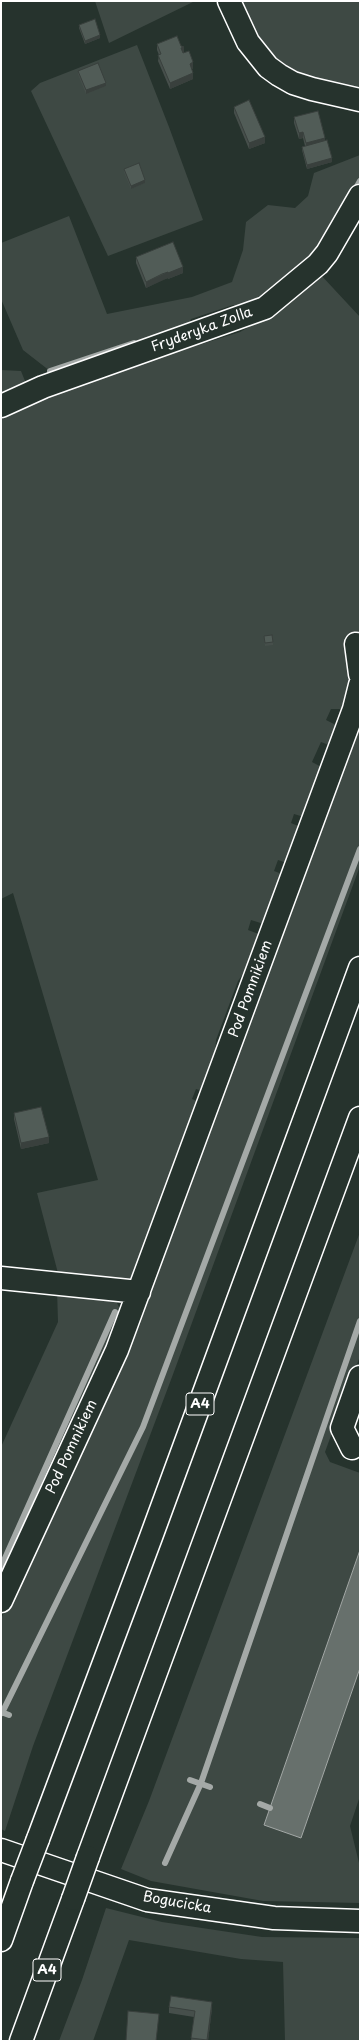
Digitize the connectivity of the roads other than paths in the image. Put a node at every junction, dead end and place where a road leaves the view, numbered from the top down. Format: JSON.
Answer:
{"nodes":[{"id":1,"x":229,"y":1,"type":"edge"},
{"id":2,"x":360,"y":100,"type":"edge"},
{"id":3,"x":360,"y":196,"type":"edge"},
{"id":4,"x":1,"y":406,"type":"edge"},
{"id":5,"x":356,"y":644,"type":"dead end"},
{"id":6,"x":360,"y":674,"type":"edge"},
{"id":7,"x":360,"y":685,"type":"edge"},
{"id":8,"x":360,"y":968,"type":"edge"},
{"id":9,"x":360,"y":1118,"type":"edge"},
{"id":10,"x":1,"y":1278,"type":"edge"},
{"id":11,"x":139,"y":1292,"type":"junction"},
{"id":12,"x":360,"y":1377,"type":"edge"},
{"id":13,"x":352,"y":1448,"type":"dead end"},
{"id":14,"x":1,"y":1601,"type":"edge"},
{"id":15,"x":1,"y":1850,"type":"edge"},
{"id":16,"x":360,"y":1922,"type":"edge"},
{"id":17,"x":1,"y":1940,"type":"edge"},
{"id":18,"x":21,"y":2041,"type":"edge"}],
"edges":[{"from":1,"to":2,"type":"main road"},
{"from":3,"to":4,"type":"main road","name":"Fryderyka Zolla"},
{"from":5,"to":6,"type":"main road"},
{"from":7,"to":11,"type":"main road","name":"Pod Pomnikiem"},
{"from":8,"to":17,"type":"main road","number":"A4","bridge":true},
{"from":9,"to":18,"type":"main road","number":"A4","bridge":true},
{"from":10,"to":11,"type":"main road"},
{"from":11,"to":14,"type":"main road","name":"Pod Pomnikiem"},
{"from":12,"to":13,"type":"main road"},
{"from":15,"to":16,"type":"main road","name":"Bogucicka"}]}
